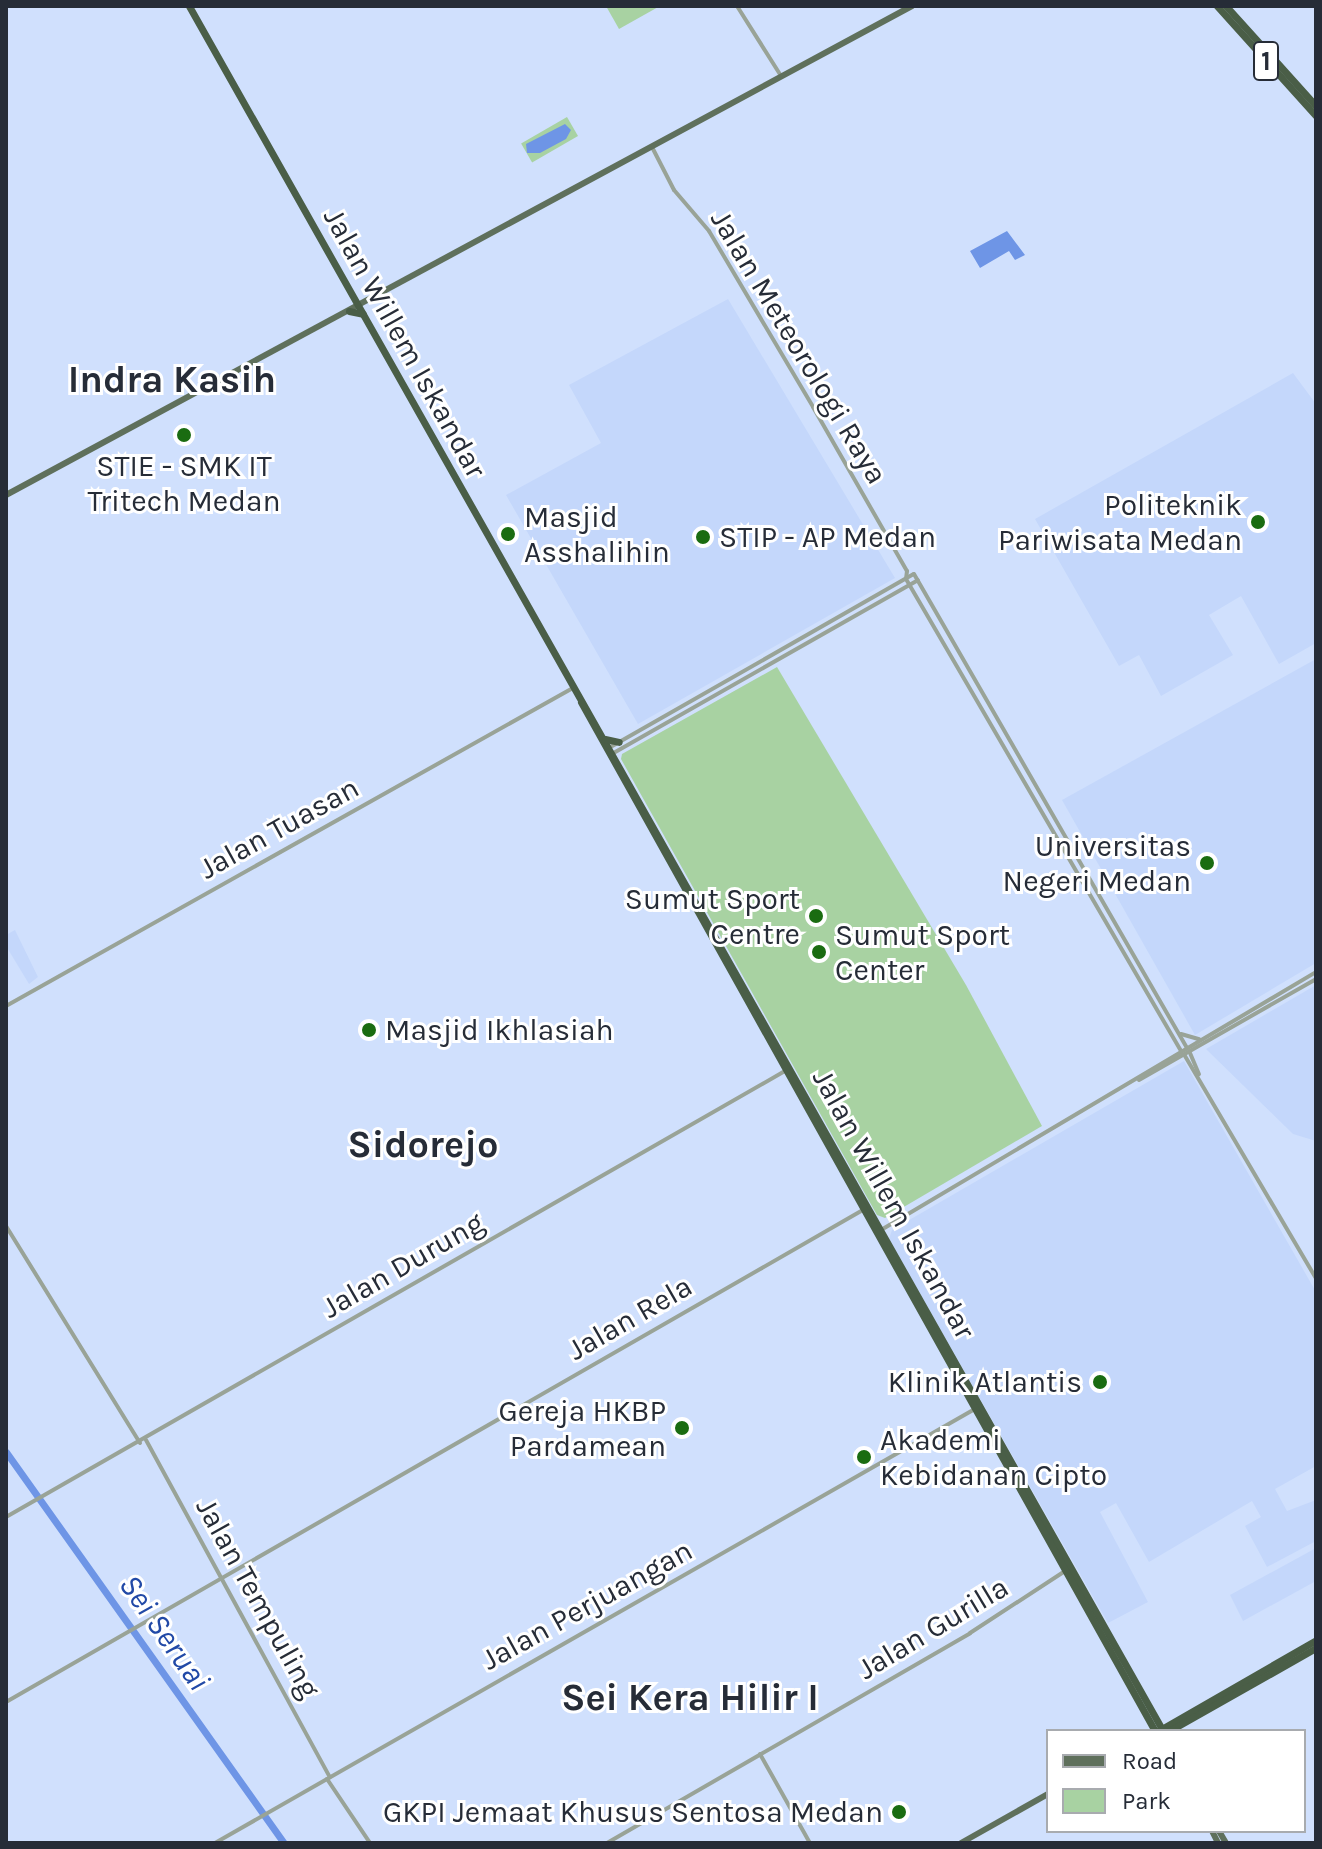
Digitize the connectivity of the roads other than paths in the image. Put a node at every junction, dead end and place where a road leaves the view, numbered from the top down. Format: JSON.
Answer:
{"nodes":[{"id":1,"x":189,"y":6,"type":"edge"},
{"id":2,"x":737,"y":6,"type":"edge"},
{"id":3,"x":912,"y":6,"type":"edge"},
{"id":4,"x":1217,"y":6,"type":"edge"},
{"id":5,"x":1226,"y":6,"type":"edge"},
{"id":6,"x":781,"y":76,"type":"junction"},
{"id":7,"x":1316,"y":106,"type":"edge"},
{"id":8,"x":1316,"y":116,"type":"edge"},
{"id":9,"x":652,"y":147,"type":"junction"},
{"id":10,"x":358,"y":306,"type":"junction"},
{"id":11,"x":349,"y":311,"type":"junction"},
{"id":12,"x":363,"y":314,"type":"junction"},
{"id":13,"x":6,"y":495,"type":"edge"},
{"id":14,"x":907,"y":571,"type":"junction"},
{"id":15,"x":916,"y":577,"type":"junction"},
{"id":16,"x":908,"y":582,"type":"junction"},
{"id":17,"x":978,"y":684,"type":"junction"},
{"id":18,"x":573,"y":688,"type":"junction"},
{"id":19,"x":970,"y":689,"type":"junction"},
{"id":20,"x":581,"y":702,"type":"junction"},
{"id":21,"x":605,"y":739,"type":"junction"},
{"id":22,"x":620,"y":745,"type":"junction"},
{"id":23,"x":609,"y":752,"type":"junction"},
{"id":24,"x":618,"y":762,"type":"junction"},
{"id":25,"x":1086,"y":873,"type":"junction"},
{"id":26,"x":1079,"y":876,"type":"junction"},
{"id":27,"x":1316,"y":972,"type":"edge"},
{"id":28,"x":1316,"y":979,"type":"edge"},
{"id":29,"x":1150,"y":982,"type":"junction"},
{"id":30,"x":1143,"y":987,"type":"junction"},
{"id":31,"x":1280,"y":997,"type":"junction"},
{"id":32,"x":6,"y":1006,"type":"edge"},
{"id":33,"x":1179,"y":1033,"type":"junction"},
{"id":34,"x":1202,"y":1039,"type":"junction"},
{"id":35,"x":1189,"y":1050,"type":"junction"},
{"id":36,"x":1183,"y":1054,"type":"junction"},
{"id":37,"x":785,"y":1071,"type":"junction"},
{"id":38,"x":1199,"y":1074,"type":"junction"},
{"id":39,"x":795,"y":1083,"type":"junction"},
{"id":40,"x":863,"y":1210,"type":"junction"},
{"id":41,"x":6,"y":1226,"type":"edge"},
{"id":42,"x":879,"y":1231,"type":"junction"},
{"id":43,"x":1316,"y":1278,"type":"edge"},
{"id":44,"x":977,"y":1407,"type":"junction"},
{"id":45,"x":143,"y":1442,"type":"junction"},
{"id":46,"x":6,"y":1517,"type":"edge"},
{"id":47,"x":1068,"y":1569,"type":"junction"},
{"id":48,"x":221,"y":1578,"type":"junction"},
{"id":49,"x":1316,"y":1640,"type":"edge"},
{"id":50,"x":1316,"y":1648,"type":"edge"},
{"id":51,"x":6,"y":1702,"type":"edge"},
{"id":52,"x":1152,"y":1719,"type":"junction"},
{"id":53,"x":1172,"y":1722,"type":"junction"},
{"id":54,"x":1148,"y":1729,"type":"edge"},
{"id":55,"x":1160,"y":1729,"type":"edge"},
{"id":56,"x":1163,"y":1729,"type":"edge"},
{"id":57,"x":1165,"y":1729,"type":"edge"},
{"id":58,"x":760,"y":1754,"type":"junction"},
{"id":59,"x":329,"y":1778,"type":"junction"},
{"id":60,"x":1046,"y":1797,"type":"edge"},
{"id":61,"x":1046,"y":1797,"type":"edge"},
{"id":62,"x":215,"y":1843,"type":"edge"},
{"id":63,"x":370,"y":1843,"type":"edge"},
{"id":64,"x":607,"y":1843,"type":"edge"},
{"id":65,"x":810,"y":1843,"type":"edge"},
{"id":66,"x":961,"y":1843,"type":"edge"},
{"id":67,"x":970,"y":1843,"type":"edge"}],
"edges":[{"from":1,"to":10,"type":"highway","name":"Jalan Willem Iskandar"},
{"from":2,"to":6,"type":"street"},
{"from":3,"to":6,"type":"main road"},
{"from":4,"to":8,"type":"highway","number":"1"},
{"from":5,"to":7,"type":"highway","number":"1"},
{"from":6,"to":9,"type":"main road"},
{"from":9,"to":10,"type":"main road"},
{"from":9,"to":14,"type":"street","name":"Jalan Meteorologi Raya"},
{"from":10,"to":11,"type":"main road"},
{"from":10,"to":12,"type":"highway","name":"Jalan Willem Iskandar"},
{"from":11,"to":12,"type":"highway"},
{"from":11,"to":13,"type":"main road"},
{"from":12,"to":18,"type":"highway","name":"Jalan Willem Iskandar"},
{"from":14,"to":15,"type":"street"},
{"from":14,"to":16,"type":"street"},
{"from":15,"to":16,"type":"street"},
{"from":15,"to":17,"type":"street"},
{"from":16,"to":19,"type":"street"},
{"from":16,"to":22,"type":"street"},
{"from":17,"to":19,"type":"street"},
{"from":17,"to":25,"type":"street"},
{"from":18,"to":20,"type":"highway","name":"Jalan Willem Iskandar"},
{"from":18,"to":32,"type":"street","name":"Jalan Tuasan"},
{"from":19,"to":26,"type":"street"},
{"from":20,"to":21,"type":"highway","name":"Jalan Willem Iskandar"},
{"from":20,"to":23,"type":"highway","name":"Jalan Willem Iskandar"},
{"from":21,"to":22,"type":"highway"},
{"from":21,"to":23,"type":"highway","name":"Jalan Willem Iskandar"},
{"from":22,"to":23,"type":"street"},
{"from":22,"to":24,"type":"highway"},
{"from":23,"to":24,"type":"highway","name":"Jalan Willem Iskandar"},
{"from":23,"to":37,"type":"highway","name":"Jalan Willem Iskandar"},
{"from":24,"to":39,"type":"highway","name":"Jalan Willem Iskandar"},
{"from":25,"to":26,"type":"street"},
{"from":25,"to":29,"type":"street"},
{"from":26,"to":30,"type":"street"},
{"from":27,"to":31,"type":"street"},
{"from":28,"to":31,"type":"street"},
{"from":29,"to":30,"type":"street"},
{"from":29,"to":33,"type":"street"},
{"from":30,"to":36,"type":"street"},
{"from":31,"to":34,"type":"street"},
{"from":31,"to":35,"type":"street"},
{"from":33,"to":34,"type":"street"},
{"from":33,"to":35,"type":"street"},
{"from":34,"to":35,"type":"street"},
{"from":35,"to":36,"type":"street"},
{"from":35,"to":38,"type":"street"},
{"from":36,"to":38,"type":"street"},
{"from":36,"to":42,"type":"street"},
{"from":37,"to":39,"type":"highway","name":"Jalan Willem Iskandar"},
{"from":37,"to":45,"type":"street","name":"Jalan Durung"},
{"from":38,"to":43,"type":"street"},
{"from":39,"to":40,"type":"highway","name":"Jalan Willem Iskandar"},
{"from":39,"to":42,"type":"highway","name":"Jalan Willem Iskandar"},
{"from":40,"to":42,"type":"highway","name":"Jalan Willem Iskandar"},
{"from":40,"to":48,"type":"street","name":"Jalan Rela"},
{"from":41,"to":45,"type":"street","name":"Jalan Tempuling"},
{"from":42,"to":44,"type":"highway","name":"Jalan Willem Iskandar"},
{"from":44,"to":47,"type":"highway","name":"Jalan Willem Iskandar"},
{"from":44,"to":59,"type":"street","name":"Jalan Perjuangan"},
{"from":45,"to":46,"type":"street","name":"Jalan Durung"},
{"from":45,"to":48,"type":"street","name":"Jalan Tempuling"},
{"from":47,"to":52,"type":"highway","name":"Jalan Willem Iskandar"},
{"from":47,"to":58,"type":"street","name":"Jalan Gurilla"},
{"from":48,"to":51,"type":"street","name":"Jalan Rela"},
{"from":48,"to":59,"type":"street","name":"Jalan Tempuling"},
{"from":49,"to":53,"type":"highway"},
{"from":50,"to":57,"type":"highway"},
{"from":52,"to":53,"type":"highway"},
{"from":52,"to":54,"type":"main road"},
{"from":52,"to":55,"type":"highway","name":"Jalan Willem Iskandar"},
{"from":53,"to":56,"type":"highway"},
{"from":58,"to":64,"type":"street","name":"Jalan Gurilla"},
{"from":58,"to":65,"type":"street"},
{"from":59,"to":62,"type":"street","name":"Jalan Perjuangan"},
{"from":59,"to":63,"type":"street","name":"Jalan Tempuling"},
{"from":60,"to":66,"type":"main road"},
{"from":61,"to":67,"type":"main road"}]}
